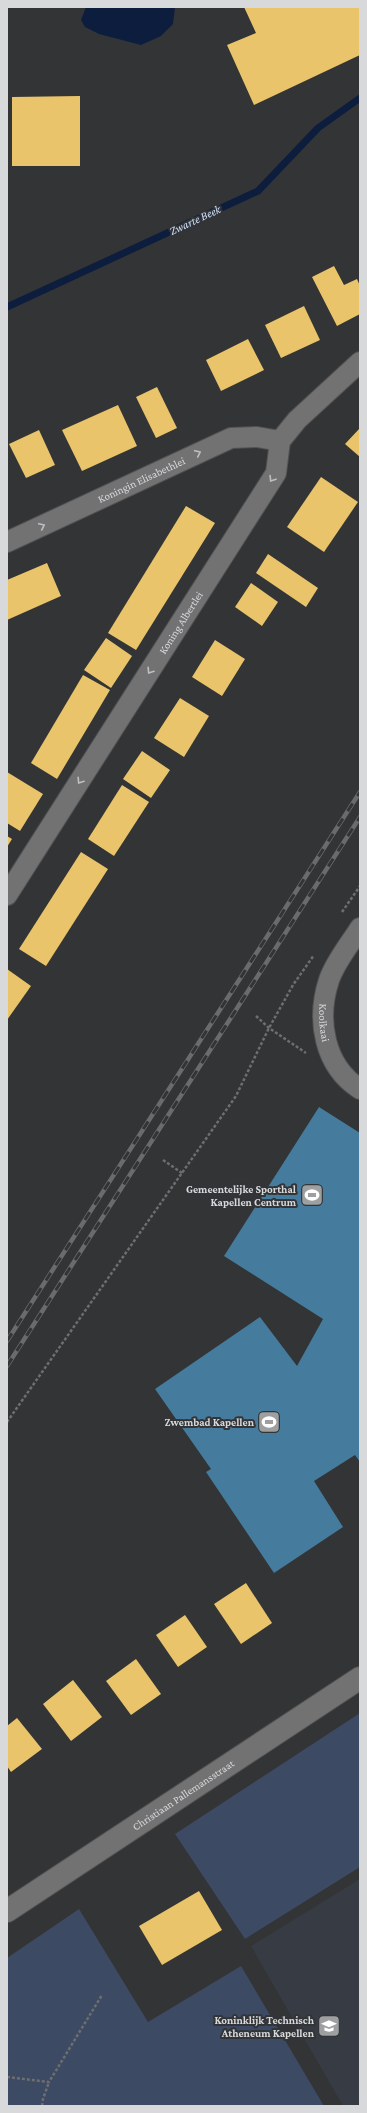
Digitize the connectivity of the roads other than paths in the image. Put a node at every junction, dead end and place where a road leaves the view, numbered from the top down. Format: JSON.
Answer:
{"nodes":[{"id":1,"x":360,"y":362,"type":"edge"},
{"id":2,"x":280,"y":441,"type":"junction"},
{"id":3,"x":7,"y":542,"type":"edge"},
{"id":4,"x":7,"y":895,"type":"edge"},
{"id":5,"x":360,"y":928,"type":"edge"},
{"id":6,"x":360,"y":1089,"type":"edge"},
{"id":7,"x":360,"y":1678,"type":"edge"},
{"id":8,"x":7,"y":1911,"type":"edge"}],
"edges":[{"from":1,"to":2,"type":"street"},
{"from":3,"to":2,"type":"street","name":"Koningin Elisabethlei","one_way":true},
{"from":2,"to":4,"type":"street","name":"Koning Albertlei","one_way":true},
{"from":5,"to":6,"type":"street","name":"Koolkaai"},
{"from":7,"to":8,"type":"street","name":"Christiaan Pallemansstraat"}]}
